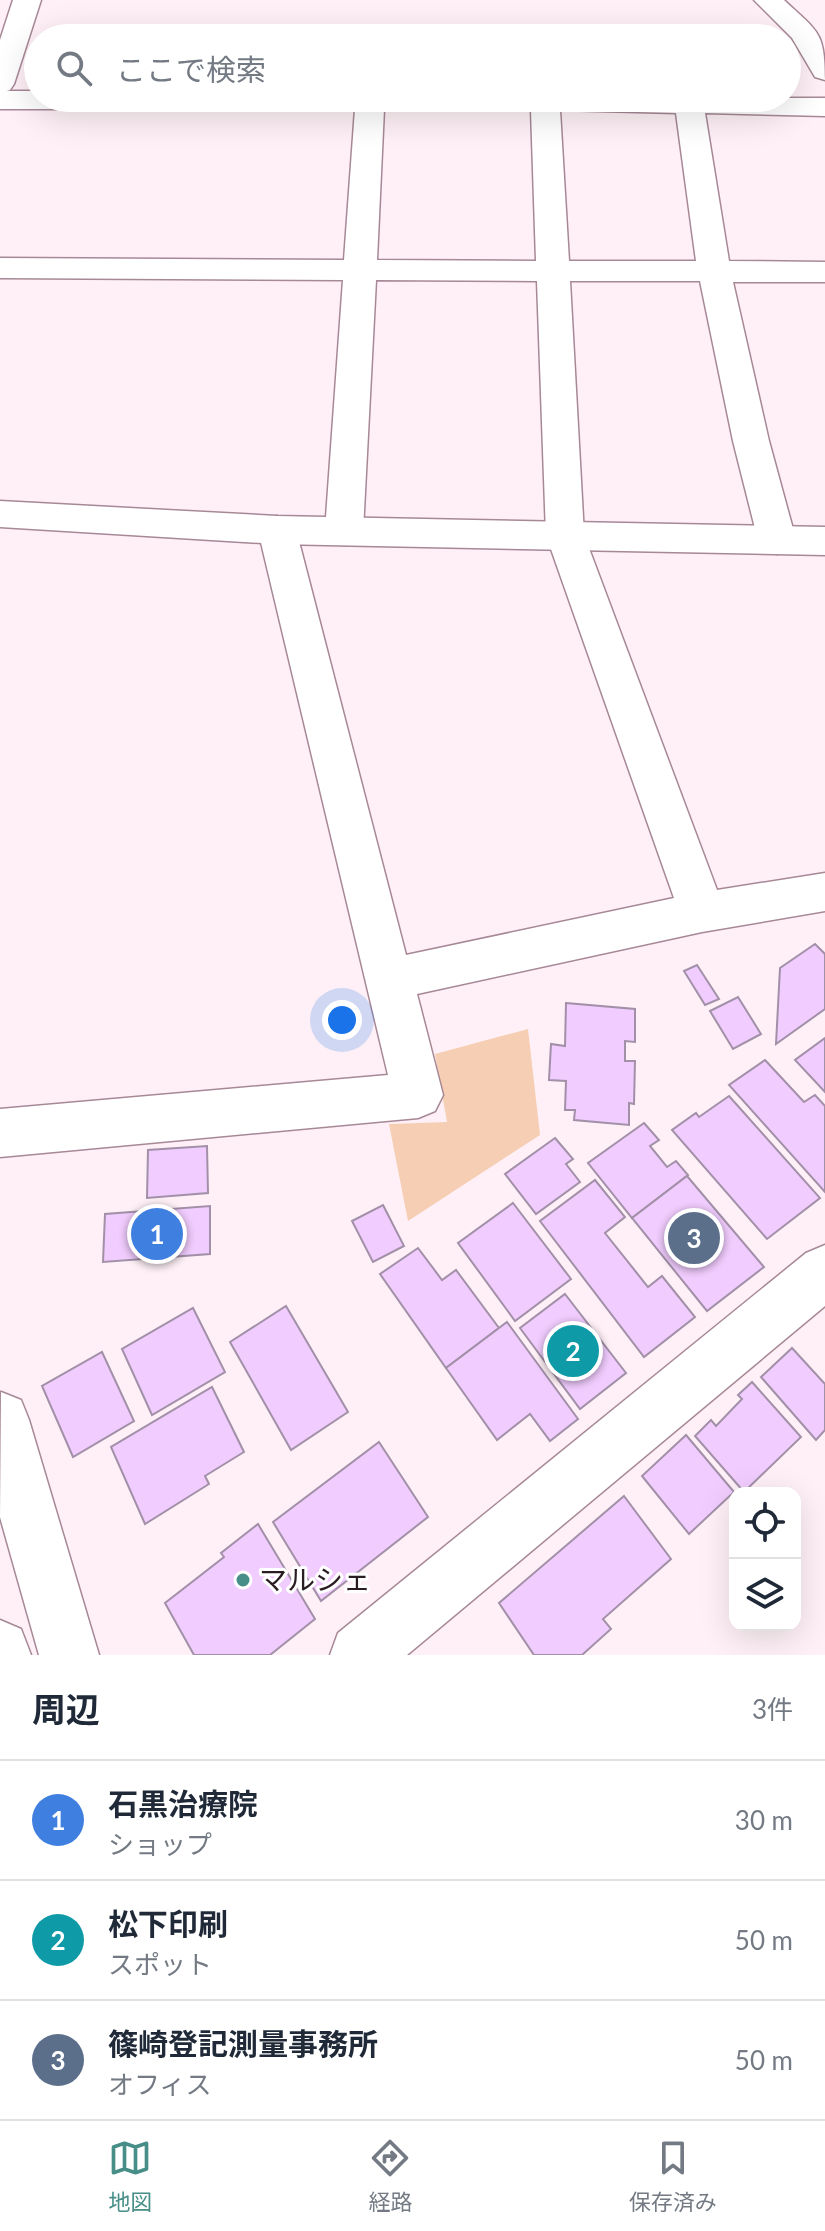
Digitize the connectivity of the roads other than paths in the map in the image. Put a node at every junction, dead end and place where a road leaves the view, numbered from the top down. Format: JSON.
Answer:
{"nodes":[{"id":1,"x":27,"y":0,"type":"edge"},
{"id":2,"x":768,"y":0,"type":"edge"},
{"id":3,"x":814,"y":33,"type":"edge"},
{"id":4,"x":825,"y":71,"type":"edge"},
{"id":5,"x":0,"y":84,"type":"edge"},
{"id":6,"x":0,"y":100,"type":"edge"},
{"id":7,"x":24,"y":100,"type":"edge"},
{"id":8,"x":801,"y":106,"type":"edge"},
{"id":9,"x":825,"y":107,"type":"edge"},
{"id":10,"x":369,"y":112,"type":"edge"},
{"id":11,"x":546,"y":112,"type":"edge"},
{"id":12,"x":690,"y":112,"type":"edge"},
{"id":13,"x":0,"y":268,"type":"edge"},
{"id":14,"x":359,"y":270,"type":"junction"},
{"id":15,"x":554,"y":271,"type":"junction"},
{"id":16,"x":714,"y":271,"type":"junction"},
{"id":17,"x":825,"y":272,"type":"edge"},
{"id":18,"x":0,"y":514,"type":"edge"},
{"id":19,"x":277,"y":530,"type":"junction"},
{"id":20,"x":344,"y":531,"type":"junction"},
{"id":21,"x":565,"y":535,"type":"junction"},
{"id":22,"x":777,"y":540,"type":"junction"},
{"id":23,"x":825,"y":541,"type":"edge"},
{"id":24,"x":825,"y":892,"type":"edge"},
{"id":25,"x":702,"y":912,"type":"junction"},
{"id":26,"x":391,"y":979,"type":"junction"},
{"id":27,"x":0,"y":1133,"type":"edge"},
{"id":28,"x":825,"y":1272,"type":"edge"},
{"id":29,"x":0,"y":1396,"type":"edge"},
{"id":30,"x":1,"y":1420,"type":"edge"},
{"id":31,"x":0,"y":1483,"type":"edge"},
{"id":32,"x":69,"y":1655,"type":"edge"},
{"id":33,"x":360,"y":1655,"type":"edge"}],
"edges":[{"from":1,"to":5,"type":"street"},
{"from":2,"to":3,"type":"street"},
{"from":3,"to":4,"type":"street"},
{"from":6,"to":7,"type":"street"},
{"from":8,"to":9,"type":"street"},
{"from":10,"to":14,"type":"street"},
{"from":11,"to":15,"type":"street"},
{"from":12,"to":16,"type":"street"},
{"from":13,"to":14,"type":"street"},
{"from":14,"to":15,"type":"street"},
{"from":14,"to":20,"type":"street"},
{"from":15,"to":16,"type":"street"},
{"from":15,"to":21,"type":"street"},
{"from":16,"to":17,"type":"street"},
{"from":16,"to":22,"type":"street"},
{"from":18,"to":19,"type":"street"},
{"from":19,"to":20,"type":"street"},
{"from":19,"to":26,"type":"street"},
{"from":20,"to":21,"type":"street"},
{"from":21,"to":22,"type":"street"},
{"from":21,"to":25,"type":"street"},
{"from":22,"to":23,"type":"street"},
{"from":24,"to":25,"type":"street"},
{"from":25,"to":26,"type":"street"},
{"from":26,"to":27,"type":"street"},
{"from":28,"to":33,"type":"street"},
{"from":29,"to":30,"type":"street"},
{"from":30,"to":31,"type":"street"},
{"from":30,"to":32,"type":"street"}]}
